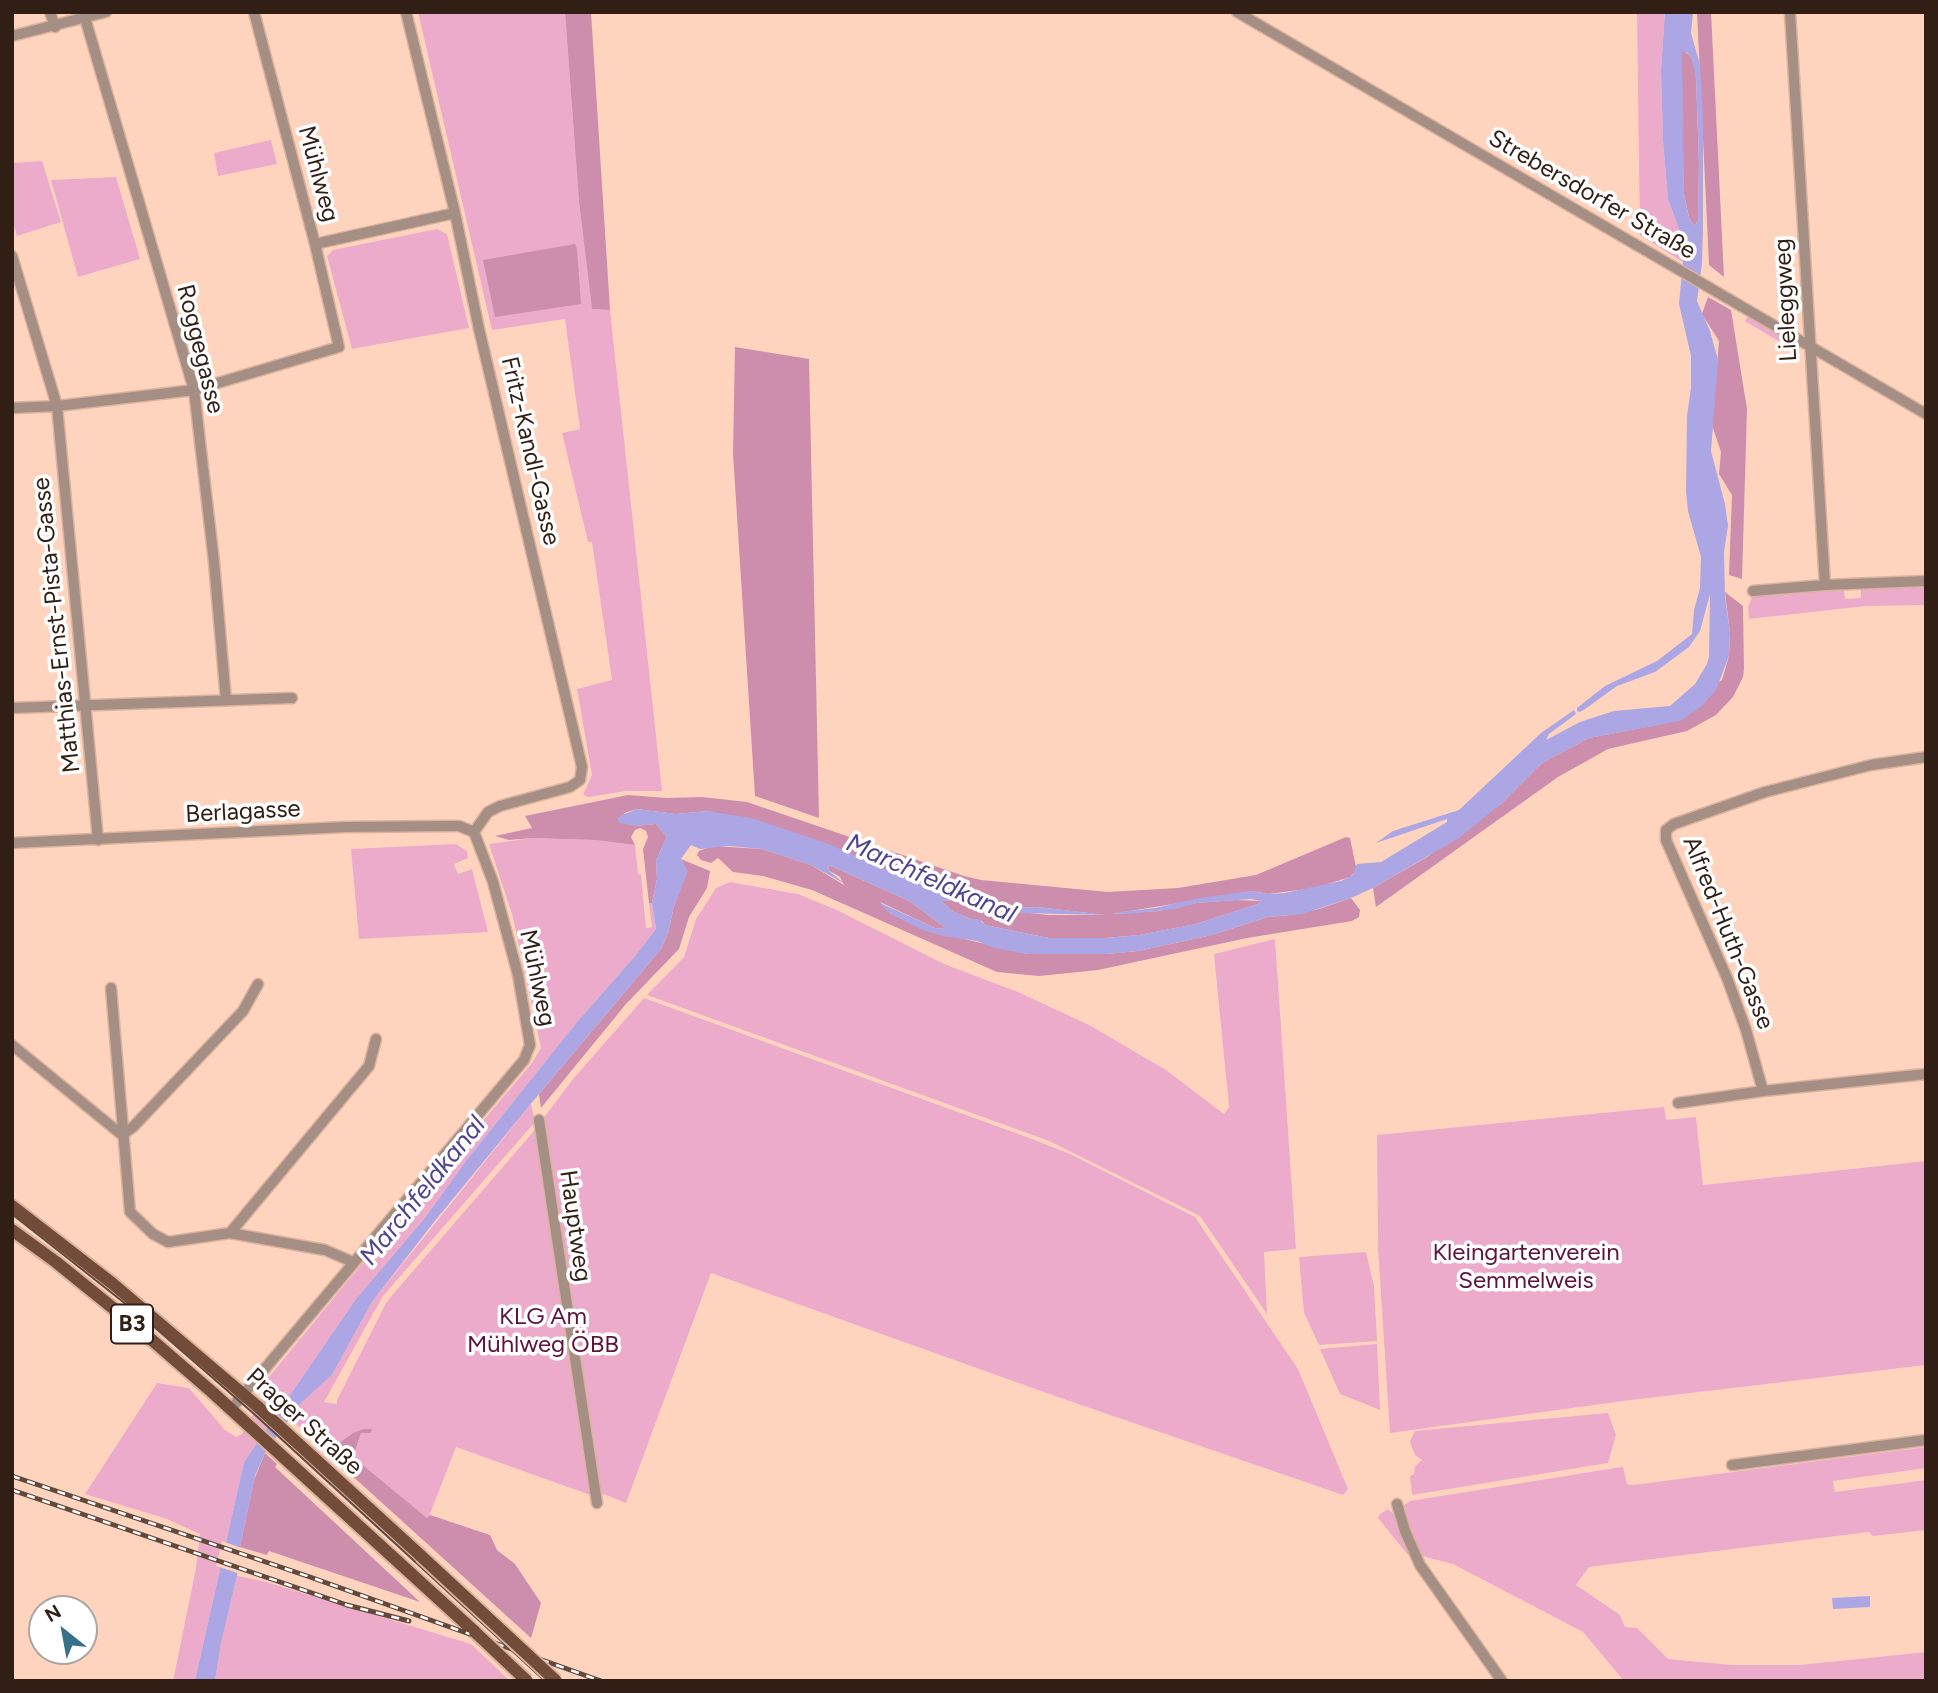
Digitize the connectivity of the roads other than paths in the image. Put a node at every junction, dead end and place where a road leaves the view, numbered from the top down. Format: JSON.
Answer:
{"nodes":[{"id":1,"x":50,"y":12,"type":"edge"},
{"id":2,"x":106,"y":12,"type":"edge"},
{"id":3,"x":254,"y":12,"type":"edge"},
{"id":4,"x":406,"y":12,"type":"edge"},
{"id":5,"x":1237,"y":12,"type":"edge"},
{"id":6,"x":1790,"y":12,"type":"edge"},
{"id":7,"x":85,"y":18,"type":"junction"},
{"id":8,"x":55,"y":27,"type":"junction"},
{"id":9,"x":12,"y":36,"type":"edge"},
{"id":10,"x":455,"y":213,"type":"junction"},
{"id":11,"x":315,"y":244,"type":"junction"},
{"id":12,"x":12,"y":256,"type":"edge"},
{"id":13,"x":1809,"y":345,"type":"junction"},
{"id":14,"x":194,"y":390,"type":"junction"},
{"id":15,"x":57,"y":406,"type":"junction"},
{"id":16,"x":12,"y":408,"type":"edge"},
{"id":17,"x":1926,"y":414,"type":"edge"},
{"id":18,"x":1926,"y":581,"type":"edge"},
{"id":19,"x":1825,"y":585,"type":"junction"},
{"id":20,"x":1754,"y":591,"type":"dead end"},
{"id":21,"x":292,"y":698,"type":"dead end"},
{"id":22,"x":226,"y":700,"type":"junction"},
{"id":23,"x":86,"y":706,"type":"junction"},
{"id":24,"x":12,"y":709,"type":"edge"},
{"id":25,"x":1926,"y":757,"type":"edge"},
{"id":26,"x":474,"y":832,"type":"junction"},
{"id":27,"x":98,"y":840,"type":"junction"},
{"id":28,"x":12,"y":843,"type":"edge"},
{"id":29,"x":258,"y":984,"type":"dead end"},
{"id":30,"x":111,"y":988,"type":"dead end"},
{"id":31,"x":376,"y":1039,"type":"dead end"},
{"id":32,"x":12,"y":1045,"type":"edge"},
{"id":33,"x":1926,"y":1074,"type":"edge"},
{"id":34,"x":1763,"y":1091,"type":"junction"},
{"id":35,"x":1678,"y":1103,"type":"dead end"},
{"id":36,"x":539,"y":1120,"type":"dead end"},
{"id":37,"x":122,"y":1135,"type":"junction"},
{"id":38,"x":12,"y":1206,"type":"edge"},
{"id":39,"x":12,"y":1230,"type":"edge"},
{"id":40,"x":230,"y":1233,"type":"junction"},
{"id":41,"x":353,"y":1262,"type":"junction"},
{"id":42,"x":243,"y":1394,"type":"junction"},
{"id":43,"x":231,"y":1409,"type":"junction"},
{"id":44,"x":1926,"y":1440,"type":"edge"},
{"id":45,"x":1732,"y":1465,"type":"dead end"},
{"id":46,"x":597,"y":1503,"type":"dead end"},
{"id":47,"x":1397,"y":1504,"type":"dead end"},
{"id":48,"x":527,"y":1681,"type":"edge"},
{"id":49,"x":556,"y":1681,"type":"edge"},
{"id":50,"x":1502,"y":1681,"type":"edge"}],
"edges":[{"from":1,"to":8,"type":"street"},
{"from":2,"to":7,"type":"street"},
{"from":3,"to":11,"type":"street","name":"Mühlweg"},
{"from":4,"to":10,"type":"street","name":"Fritz-Kandl-Gasse"},
{"from":5,"to":13,"type":"street","name":"Strebersdorfer Straße"},
{"from":6,"to":13,"type":"street","name":"Lieleggweg"},
{"from":7,"to":8,"type":"street"},
{"from":7,"to":14,"type":"street","name":"Roggegasse"},
{"from":8,"to":9,"type":"street"},
{"from":10,"to":11,"type":"street"},
{"from":10,"to":26,"type":"street","name":"Fritz-Kandl-Gasse"},
{"from":11,"to":14,"type":"street","name":"Mühlweg"},
{"from":12,"to":15,"type":"street","name":"Matthias-Ernst-Pista-Gasse"},
{"from":13,"to":17,"type":"street","name":"Strebersdorfer Straße"},
{"from":13,"to":19,"type":"street","name":"Lieleggweg"},
{"from":14,"to":15,"type":"street"},
{"from":14,"to":22,"type":"street","name":"Roggegasse"},
{"from":15,"to":16,"type":"street"},
{"from":15,"to":23,"type":"street","name":"Matthias-Ernst-Pista-Gasse"},
{"from":18,"to":19,"type":"street"},
{"from":19,"to":20,"type":"street"},
{"from":21,"to":22,"type":"street"},
{"from":22,"to":23,"type":"street"},
{"from":23,"to":24,"type":"street"},
{"from":23,"to":27,"type":"street","name":"Matthias-Ernst-Pista-Gasse"},
{"from":25,"to":34,"type":"street","name":"Alfred-Huth-Gasse"},
{"from":26,"to":27,"type":"street","name":"Berlagasse"},
{"from":26,"to":41,"type":"street","name":"Mühlweg"},
{"from":27,"to":28,"type":"street","name":"Berlagasse"},
{"from":29,"to":37,"type":"street"},
{"from":30,"to":37,"type":"street"},
{"from":31,"to":40,"type":"street"},
{"from":32,"to":37,"type":"street"},
{"from":33,"to":34,"type":"street"},
{"from":34,"to":35,"type":"street"},
{"from":36,"to":46,"type":"street","name":"Hauptweg"},
{"from":37,"to":40,"type":"street"},
{"from":38,"to":42,"type":"main road","name":"Prager Straße","number":"B3"},
{"from":39,"to":43,"type":"main road","name":"Prager Straße","number":"B3"},
{"from":40,"to":41,"type":"street"},
{"from":41,"to":42,"type":"street","name":"Mühlweg"},
{"from":42,"to":43,"type":"street","name":"Mühlweg"},
{"from":42,"to":49,"type":"main road","name":"Prager Straße","number":"B3","bridge":true},
{"from":43,"to":48,"type":"main road","name":"Prager Straße","number":"B3","bridge":true},
{"from":44,"to":45,"type":"street"},
{"from":47,"to":50,"type":"street"}]}
